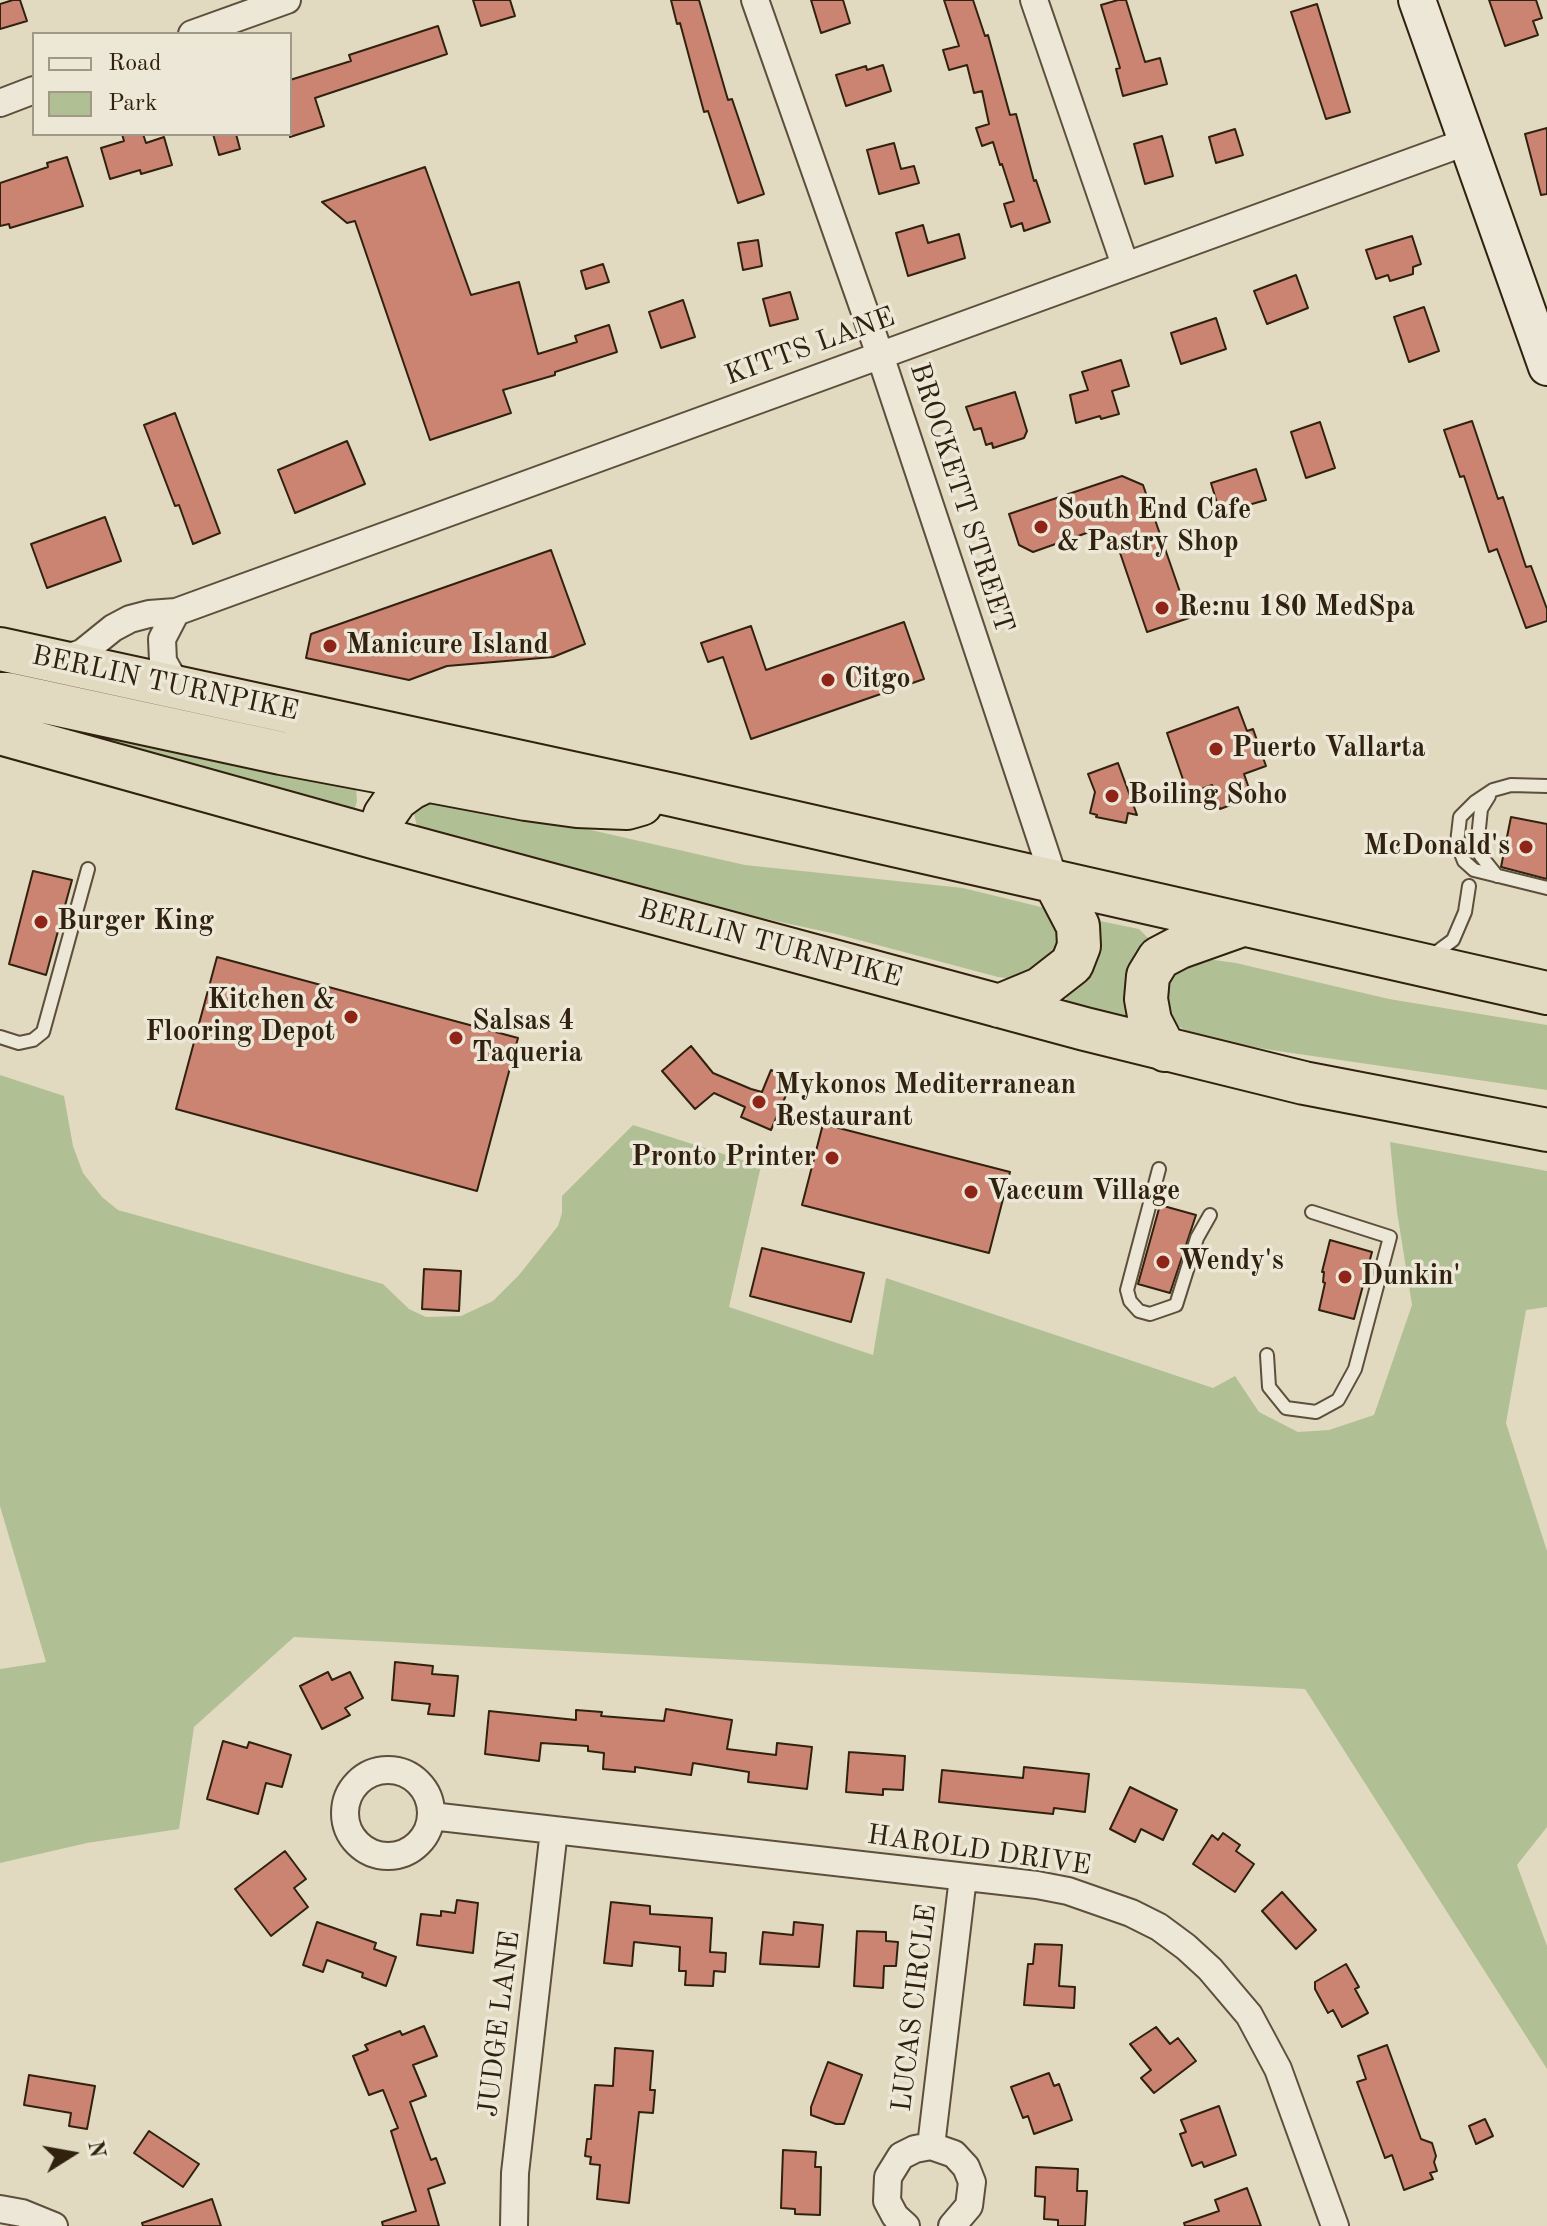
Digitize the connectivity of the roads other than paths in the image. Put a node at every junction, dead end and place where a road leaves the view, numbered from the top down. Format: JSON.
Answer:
{"nodes":[{"id":1,"x":287,"y":0,"type":"edge"},
{"id":2,"x":755,"y":0,"type":"edge"},
{"id":3,"x":1034,"y":0,"type":"edge"},
{"id":4,"x":1417,"y":0,"type":"edge"},
{"id":5,"x":198,"y":32,"type":"edge"},
{"id":6,"x":32,"y":91,"type":"edge"},
{"id":7,"x":0,"y":103,"type":"edge"},
{"id":8,"x":1466,"y":142,"type":"junction"},
{"id":9,"x":1125,"y":265,"type":"junction"},
{"id":10,"x":880,"y":355,"type":"junction"},
{"id":11,"x":1547,"y":367,"type":"edge"},
{"id":12,"x":176,"y":612,"type":"junction"},
{"id":13,"x":0,"y":649,"type":"edge"},
{"id":14,"x":57,"y":661,"type":"junction"},
{"id":15,"x":177,"y":686,"type":"junction"},
{"id":16,"x":0,"y":694,"type":"edge"},
{"id":17,"x":0,"y":733,"type":"edge"},
{"id":18,"x":430,"y":779,"type":"junction"},
{"id":19,"x":1547,"y":786,"type":"edge"},
{"id":20,"x":1493,"y":790,"type":"junction"},
{"id":21,"x":673,"y":795,"type":"junction"},
{"id":22,"x":377,"y":838,"type":"junction"},
{"id":23,"x":88,"y":869,"type":"dead end"},
{"id":24,"x":1497,"y":876,"type":"junction"},
{"id":25,"x":1055,"y":882,"type":"junction"},
{"id":26,"x":1469,"y":886,"type":"dead end"},
{"id":27,"x":1547,"y":888,"type":"edge"},
{"id":28,"x":1242,"y":925,"type":"junction"},
{"id":29,"x":1420,"y":965,"type":"junction"},
{"id":30,"x":1547,"y":993,"type":"edge"},
{"id":31,"x":999,"y":1006,"type":"junction"},
{"id":32,"x":0,"y":1037,"type":"edge"},
{"id":33,"x":1165,"y":1050,"type":"junction"},
{"id":34,"x":1547,"y":1130,"type":"edge"},
{"id":35,"x":1159,"y":1169,"type":"dead end"},
{"id":36,"x":1312,"y":1212,"type":"dead end"},
{"id":37,"x":1210,"y":1215,"type":"dead end"},
{"id":38,"x":1267,"y":1355,"type":"dead end"},
{"id":39,"x":431,"y":1816,"type":"dead end"},
{"id":40,"x":554,"y":1830,"type":"junction"},
{"id":41,"x":963,"y":1877,"type":"junction"},
{"id":42,"x":931,"y":2146,"type":"junction"},
{"id":43,"x":0,"y":2209,"type":"edge"},
{"id":44,"x":54,"y":2226,"type":"edge"},
{"id":45,"x":514,"y":2226,"type":"edge"},
{"id":46,"x":906,"y":2226,"type":"edge"},
{"id":47,"x":952,"y":2226,"type":"edge"},
{"id":48,"x":1335,"y":2226,"type":"edge"}],
"edges":[{"from":1,"to":5,"type":"street"},
{"from":2,"to":10,"type":"street","name":"BROCKETT STREET"},
{"from":3,"to":9,"type":"street"},
{"from":4,"to":8,"type":"main road"},
{"from":6,"to":7,"type":"street"},
{"from":8,"to":9,"type":"street","name":"KITTS LANE"},
{"from":8,"to":11,"type":"main road"},
{"from":9,"to":10,"type":"street","name":"KITTS LANE"},
{"from":10,"to":12,"type":"street","name":"KITTS LANE"},
{"from":10,"to":25,"type":"street","name":"BROCKETT STREET"},
{"from":12,"to":14,"type":"street","name":"KITTS LANE"},
{"from":12,"to":15,"type":"street"},
{"from":13,"to":14,"type":"highway","name":"BERLIN TURNPIKE"},
{"from":14,"to":15,"type":"highway","name":"BERLIN TURNPIKE"},
{"from":15,"to":21,"type":"highway","name":"BERLIN TURNPIKE"},
{"from":16,"to":18,"type":"highway"},
{"from":17,"to":22,"type":"highway","name":"BERLIN TURNPIKE"},
{"from":18,"to":21,"type":"highway"},
{"from":18,"to":22,"type":"highway"},
{"from":19,"to":20,"type":"lane"},
{"from":20,"to":24,"type":"lane"},
{"from":20,"to":24,"type":"lane"},
{"from":21,"to":25,"type":"highway","name":"BERLIN TURNPIKE"},
{"from":22,"to":31,"type":"highway","name":"BERLIN TURNPIKE"},
{"from":23,"to":32,"type":"lane"},
{"from":24,"to":27,"type":"lane"},
{"from":25,"to":28,"type":"highway","name":"BERLIN TURNPIKE"},
{"from":25,"to":31,"type":"highway"},
{"from":26,"to":29,"type":"lane"},
{"from":28,"to":29,"type":"highway","name":"BERLIN TURNPIKE"},
{"from":28,"to":33,"type":"highway"},
{"from":29,"to":30,"type":"highway","name":"BERLIN TURNPIKE"},
{"from":31,"to":33,"type":"highway","name":"BERLIN TURNPIKE"},
{"from":33,"to":34,"type":"highway","name":"BERLIN TURNPIKE"},
{"from":35,"to":37,"type":"lane"},
{"from":36,"to":38,"type":"lane"},
{"from":39,"to":40,"type":"street","name":"HAROLD DRIVE"},
{"from":40,"to":41,"type":"street","name":"HAROLD DRIVE"},
{"from":40,"to":45,"type":"street","name":"JUDGE LANE"},
{"from":41,"to":42,"type":"street","name":"LUCAS CIRCLE"},
{"from":41,"to":48,"type":"street","name":"HAROLD DRIVE"},
{"from":42,"to":46,"type":"street","name":"LUCAS CIRCLE"},
{"from":42,"to":47,"type":"street","name":"LUCAS CIRCLE"},
{"from":43,"to":44,"type":"street"}]}
